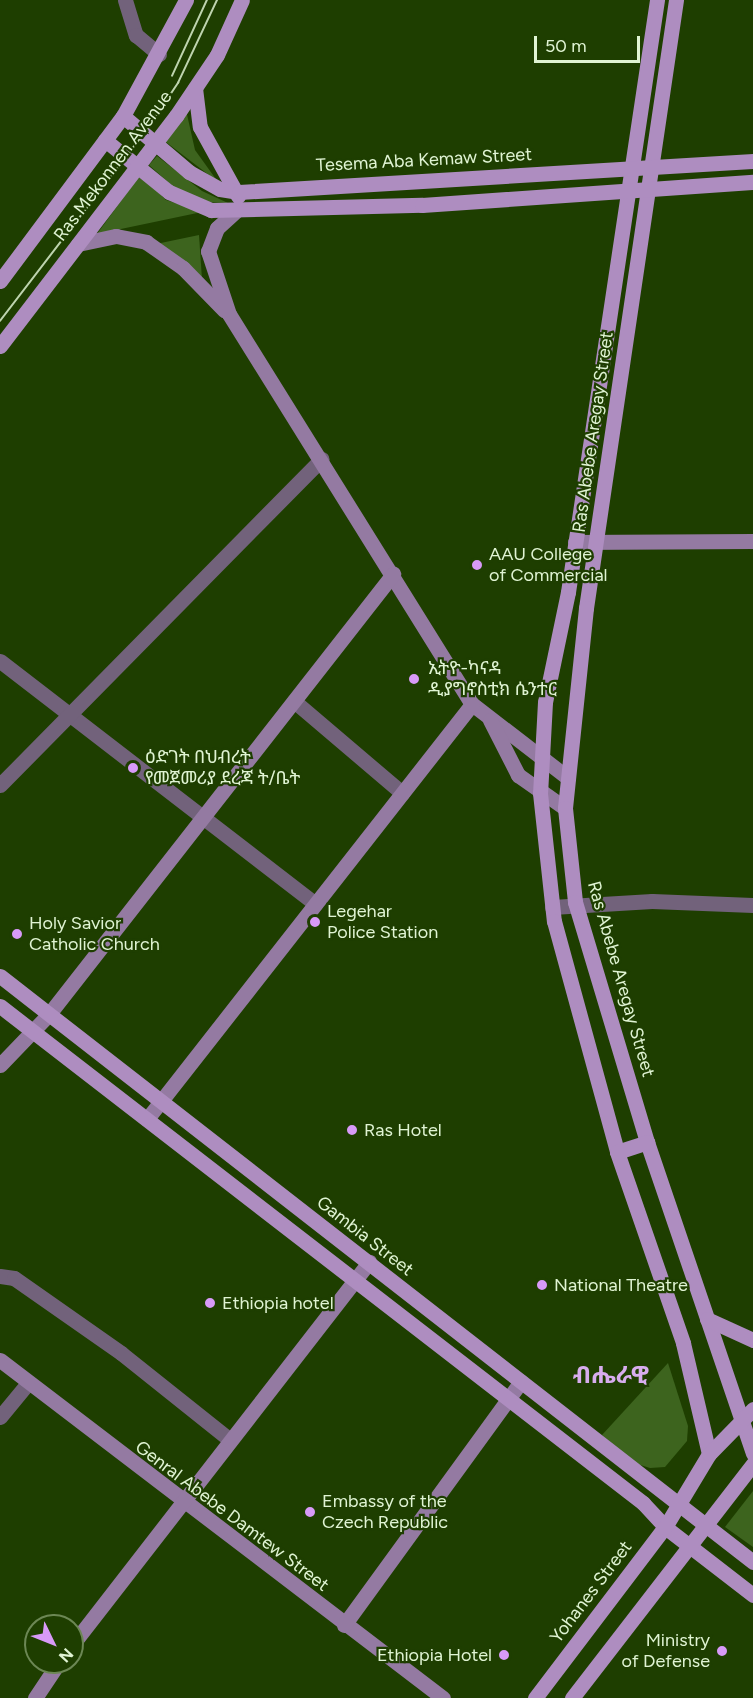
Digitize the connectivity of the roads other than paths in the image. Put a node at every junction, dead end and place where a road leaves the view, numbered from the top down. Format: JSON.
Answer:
{"nodes":[{"id":1,"x":125,"y":0,"type":"edge"},
{"id":2,"x":186,"y":0,"type":"edge"},
{"id":3,"x":242,"y":0,"type":"edge"},
{"id":4,"x":657,"y":0,"type":"edge"},
{"id":5,"x":676,"y":0,"type":"edge"},
{"id":6,"x":159,"y":54,"type":"junction"},
{"id":7,"x":195,"y":88,"type":"junction"},
{"id":8,"x":123,"y":116,"type":"junction"},
{"id":9,"x":105,"y":140,"type":"junction"},
{"id":10,"x":156,"y":143,"type":"junction"},
{"id":11,"x":753,"y":161,"type":"edge"},
{"id":12,"x":650,"y":164,"type":"junction"},
{"id":13,"x":138,"y":167,"type":"junction"},
{"id":14,"x":630,"y":167,"type":"junction"},
{"id":15,"x":753,"y":182,"type":"edge"},
{"id":16,"x":649,"y":185,"type":"junction"},
{"id":17,"x":628,"y":188,"type":"junction"},
{"id":18,"x":239,"y":192,"type":"junction"},
{"id":19,"x":237,"y":210,"type":"junction"},
{"id":20,"x":78,"y":244,"type":"junction"},
{"id":21,"x":0,"y":281,"type":"edge"},
{"id":22,"x":229,"y":314,"type":"junction"},
{"id":23,"x":0,"y":346,"type":"edge"},
{"id":24,"x":322,"y":459,"type":"junction"},
{"id":25,"x":753,"y":541,"type":"edge"},
{"id":26,"x":575,"y":542,"type":"junction"},
{"id":27,"x":597,"y":542,"type":"junction"},
{"id":28,"x":393,"y":574,"type":"junction"},
{"id":29,"x":0,"y":661,"type":"edge"},
{"id":30,"x":294,"y":701,"type":"junction"},
{"id":31,"x":472,"y":704,"type":"junction"},
{"id":32,"x":66,"y":717,"type":"junction"},
{"id":33,"x":489,"y":717,"type":"junction"},
{"id":34,"x":543,"y":763,"type":"junction"},
{"id":35,"x":568,"y":778,"type":"junction"},
{"id":36,"x":0,"y":785,"type":"edge"},
{"id":37,"x":402,"y":793,"type":"junction"},
{"id":38,"x":540,"y":793,"type":"junction"},
{"id":39,"x":565,"y":808,"type":"junction"},
{"id":40,"x":202,"y":818,"type":"junction"},
{"id":41,"x":575,"y":902,"type":"junction"},
{"id":42,"x":315,"y":904,"type":"junction"},
{"id":43,"x":753,"y":905,"type":"edge"},
{"id":44,"x":552,"y":907,"type":"junction"},
{"id":45,"x":0,"y":976,"type":"edge"},
{"id":46,"x":0,"y":1006,"type":"edge"},
{"id":47,"x":49,"y":1014,"type":"junction"},
{"id":48,"x":30,"y":1031,"type":"junction"},
{"id":49,"x":0,"y":1065,"type":"edge"},
{"id":50,"x":161,"y":1100,"type":"junction"},
{"id":51,"x":147,"y":1119,"type":"junction"},
{"id":52,"x":647,"y":1142,"type":"junction"},
{"id":53,"x":617,"y":1152,"type":"junction"},
{"id":54,"x":369,"y":1262,"type":"junction"},
{"id":55,"x":0,"y":1276,"type":"edge"},
{"id":56,"x":355,"y":1282,"type":"junction"},
{"id":57,"x":707,"y":1319,"type":"junction"},
{"id":58,"x":753,"y":1340,"type":"edge"},
{"id":59,"x":0,"y":1360,"type":"edge"},
{"id":60,"x":521,"y":1381,"type":"junction"},
{"id":61,"x":28,"y":1383,"type":"junction"},
{"id":62,"x":508,"y":1398,"type":"junction"},
{"id":63,"x":748,"y":1414,"type":"edge"},
{"id":64,"x":0,"y":1417,"type":"edge"},
{"id":65,"x":230,"y":1440,"type":"junction"},
{"id":66,"x":753,"y":1453,"type":"edge"},
{"id":67,"x":709,"y":1454,"type":"junction"},
{"id":68,"x":753,"y":1464,"type":"edge"},
{"id":69,"x":182,"y":1503,"type":"junction"},
{"id":70,"x":678,"y":1508,"type":"junction"},
{"id":71,"x":665,"y":1527,"type":"junction"},
{"id":72,"x":705,"y":1528,"type":"junction"},
{"id":73,"x":691,"y":1547,"type":"junction"},
{"id":74,"x":753,"y":1562,"type":"edge"},
{"id":75,"x":753,"y":1595,"type":"edge"},
{"id":76,"x":344,"y":1625,"type":"junction"},
{"id":77,"x":84,"y":1630,"type":"edge"},
{"id":78,"x":51,"y":1674,"type":"edge"},
{"id":79,"x":35,"y":1698,"type":"edge"},
{"id":80,"x":443,"y":1698,"type":"edge"},
{"id":81,"x":535,"y":1698,"type":"edge"},
{"id":82,"x":572,"y":1698,"type":"edge"}],
"edges":[{"from":1,"to":6,"type":"street"},
{"from":2,"to":6,"type":"main road","name":"Ras Mekonnen Avenue"},
{"from":3,"to":7,"type":"main road","name":"Ras Mekonnen Avenue"},
{"from":4,"to":14,"type":"main road","name":"Ras Abebe Aregay Street"},
{"from":5,"to":12,"type":"main road","name":"Ras Abebe Aregay Street"},
{"from":6,"to":8,"type":"main road","name":"Ras Mekonnen Avenue"},
{"from":7,"to":10,"type":"main road","name":"Ras Mekonnen Avenue"},
{"from":7,"to":18,"type":"main road"},
{"from":8,"to":9,"type":"main road","name":"Ras Mekonnen Avenue"},
{"from":8,"to":10,"type":"main road","name":"Tesema Aba Kemaw Street"},
{"from":9,"to":13,"type":"main road"},
{"from":9,"to":21,"type":"main road","name":"Ras Mekonnen Avenue"},
{"from":10,"to":13,"type":"main road","name":"Ras Mekonnen Avenue"},
{"from":10,"to":18,"type":"main road","name":"Tesema Aba Kemaw Street"},
{"from":11,"to":12,"type":"main road","name":"Tesema Aba Kemaw Street"},
{"from":12,"to":14,"type":"main road","name":"Tesema Aba Kemaw Street"},
{"from":12,"to":16,"type":"main road","name":"Ras Abebe Aregay Street"},
{"from":13,"to":19,"type":"main road"},
{"from":13,"to":20,"type":"main road","name":"Ras Mekonnen Avenue"},
{"from":14,"to":17,"type":"main road","name":"Ras Abebe Aregay Street"},
{"from":14,"to":18,"type":"main road","name":"Tesema Aba Kemaw Street"},
{"from":15,"to":16,"type":"main road"},
{"from":16,"to":17,"type":"main road"},
{"from":16,"to":27,"type":"main road","name":"Ras Abebe Aregay Street"},
{"from":17,"to":19,"type":"main road"},
{"from":17,"to":26,"type":"main road","name":"Ras Abebe Aregay Street"},
{"from":18,"to":19,"type":"main road"},
{"from":19,"to":22,"type":"street"},
{"from":20,"to":22,"type":"street"},
{"from":20,"to":23,"type":"main road","name":"Ras Mekonnen Avenue"},
{"from":22,"to":24,"type":"street"},
{"from":24,"to":28,"type":"street"},
{"from":24,"to":32,"type":"street"},
{"from":25,"to":27,"type":"street"},
{"from":26,"to":27,"type":"street"},
{"from":26,"to":34,"type":"main road","name":"Ras Abebe Aregay Street"},
{"from":27,"to":35,"type":"main road","name":"Ras Abebe Aregay Street"},
{"from":28,"to":30,"type":"street"},
{"from":28,"to":31,"type":"street"},
{"from":29,"to":32,"type":"street"},
{"from":30,"to":37,"type":"street"},
{"from":30,"to":40,"type":"street"},
{"from":31,"to":33,"type":"street"},
{"from":31,"to":37,"type":"street"},
{"from":32,"to":36,"type":"street"},
{"from":32,"to":40,"type":"street"},
{"from":33,"to":34,"type":"street"},
{"from":33,"to":38,"type":"street"},
{"from":34,"to":35,"type":"street"},
{"from":34,"to":38,"type":"main road","name":"Ras Abebe Aregay Street"},
{"from":35,"to":39,"type":"main road","name":"Ras Abebe Aregay Street"},
{"from":37,"to":42,"type":"street"},
{"from":38,"to":39,"type":"street"},
{"from":38,"to":44,"type":"main road","name":"Ras Abebe Aregay Street"},
{"from":39,"to":41,"type":"main road","name":"Ras Abebe Aregay Street"},
{"from":40,"to":42,"type":"street"},
{"from":40,"to":47,"type":"street"},
{"from":41,"to":43,"type":"street"},
{"from":41,"to":44,"type":"street"},
{"from":41,"to":52,"type":"main road","name":"Ras Abebe Aregay Street"},
{"from":42,"to":50,"type":"street"},
{"from":44,"to":53,"type":"main road","name":"Ras Abebe Aregay Street"},
{"from":45,"to":47,"type":"main road","name":"Gambia Street"},
{"from":46,"to":48,"type":"main road"},
{"from":47,"to":48,"type":"street"},
{"from":47,"to":50,"type":"main road","name":"Gambia Street"},
{"from":48,"to":49,"type":"street"},
{"from":48,"to":51,"type":"main road"},
{"from":50,"to":51,"type":"street"},
{"from":50,"to":54,"type":"main road","name":"Gambia Street"},
{"from":51,"to":56,"type":"main road"},
{"from":52,"to":53,"type":"main road"},
{"from":52,"to":57,"type":"main road","name":"Ras Abebe Aregay Street"},
{"from":53,"to":67,"type":"main road","name":"Ras Abebe Aregay Street"},
{"from":54,"to":56,"type":"street"},
{"from":54,"to":60,"type":"main road","name":"Gambia Street"},
{"from":55,"to":65,"type":"street"},
{"from":56,"to":62,"type":"main road"},
{"from":56,"to":65,"type":"street"},
{"from":57,"to":58,"type":"main road"},
{"from":57,"to":63,"type":"main road","name":"Ras Abebe Aregay Street"},
{"from":59,"to":61,"type":"street","name":"Genral Abebe Damtew Street"},
{"from":60,"to":62,"type":"street"},
{"from":60,"to":70,"type":"main road","name":"Gambia Street"},
{"from":61,"to":64,"type":"street"},
{"from":61,"to":69,"type":"street","name":"Genral Abebe Damtew Street"},
{"from":62,"to":71,"type":"main road"},
{"from":62,"to":76,"type":"street"},
{"from":63,"to":66,"type":"main road","name":"Ras Abebe Aregay Street"},
{"from":63,"to":67,"type":"main road","name":"Yohanes Street"},
{"from":65,"to":69,"type":"street"},
{"from":67,"to":70,"type":"main road","name":"Yohanes Street"},
{"from":68,"to":72,"type":"main road"},
{"from":69,"to":76,"type":"street","name":"Genral Abebe Damtew Street"},
{"from":69,"to":77,"type":"street"},
{"from":70,"to":71,"type":"main road","name":"Yohanes Street"},
{"from":70,"to":72,"type":"main road","name":"Gambia Street"},
{"from":71,"to":73,"type":"main road"},
{"from":71,"to":81,"type":"main road","name":"Yohanes Street"},
{"from":72,"to":73,"type":"main road"},
{"from":72,"to":74,"type":"main road","name":"Gambia Street"},
{"from":73,"to":75,"type":"main road"},
{"from":73,"to":82,"type":"main road"},
{"from":76,"to":80,"type":"street","name":"Genral Abebe Damtew Street"},
{"from":78,"to":79,"type":"street"}]}
